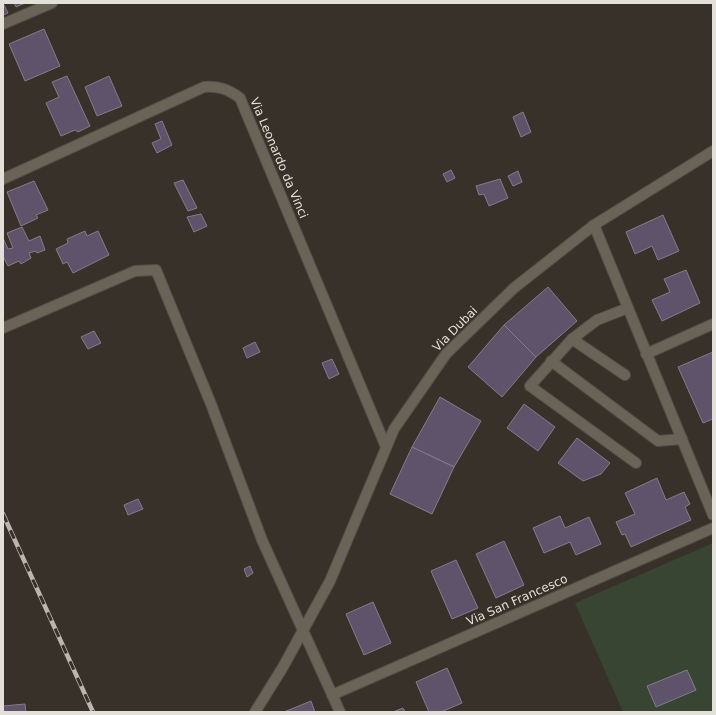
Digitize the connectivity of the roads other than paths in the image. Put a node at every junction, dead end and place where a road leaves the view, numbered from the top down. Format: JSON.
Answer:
{"nodes":[{"id":1,"x":52,"y":3,"type":"edge"},
{"id":2,"x":3,"y":24,"type":"edge"},
{"id":3,"x":713,"y":151,"type":"edge"},
{"id":4,"x":3,"y":179,"type":"edge"},
{"id":5,"x":594,"y":226,"type":"junction"},
{"id":6,"x":628,"y":308,"type":"junction"},
{"id":7,"x":713,"y":324,"type":"edge"},
{"id":8,"x":3,"y":328,"type":"edge"},
{"id":9,"x":572,"y":339,"type":"junction"},
{"id":10,"x":646,"y":354,"type":"junction"},
{"id":11,"x":551,"y":361,"type":"junction"},
{"id":12,"x":625,"y":375,"type":"dead end"},
{"id":13,"x":682,"y":439,"type":"junction"},
{"id":14,"x":386,"y":447,"type":"junction"},
{"id":15,"x":636,"y":463,"type":"dead end"},
{"id":16,"x":713,"y":515,"type":"edge"},
{"id":17,"x":713,"y":528,"type":"edge"},
{"id":18,"x":303,"y":630,"type":"junction"},
{"id":19,"x":332,"y":695,"type":"junction"},
{"id":20,"x":255,"y":712,"type":"edge"},
{"id":21,"x":340,"y":712,"type":"edge"}],
"edges":[{"from":1,"to":2,"type":"street"},
{"from":3,"to":5,"type":"street","name":"Via Dubai"},
{"from":4,"to":14,"type":"street","name":"Via Leonardo da Vinci"},
{"from":5,"to":6,"type":"street"},
{"from":5,"to":14,"type":"street","name":"Via Dubai"},
{"from":6,"to":9,"type":"street"},
{"from":6,"to":10,"type":"street"},
{"from":7,"to":10,"type":"street"},
{"from":8,"to":18,"type":"street"},
{"from":9,"to":11,"type":"street"},
{"from":9,"to":12,"type":"street"},
{"from":10,"to":13,"type":"street"},
{"from":11,"to":13,"type":"street"},
{"from":11,"to":15,"type":"street"},
{"from":13,"to":16,"type":"street"},
{"from":14,"to":18,"type":"street","name":"Via Dubai"},
{"from":17,"to":19,"type":"street","name":"Via San Francesco"},
{"from":18,"to":19,"type":"street"},
{"from":18,"to":20,"type":"street","name":"Via Dubai"},
{"from":19,"to":21,"type":"street"}]}
